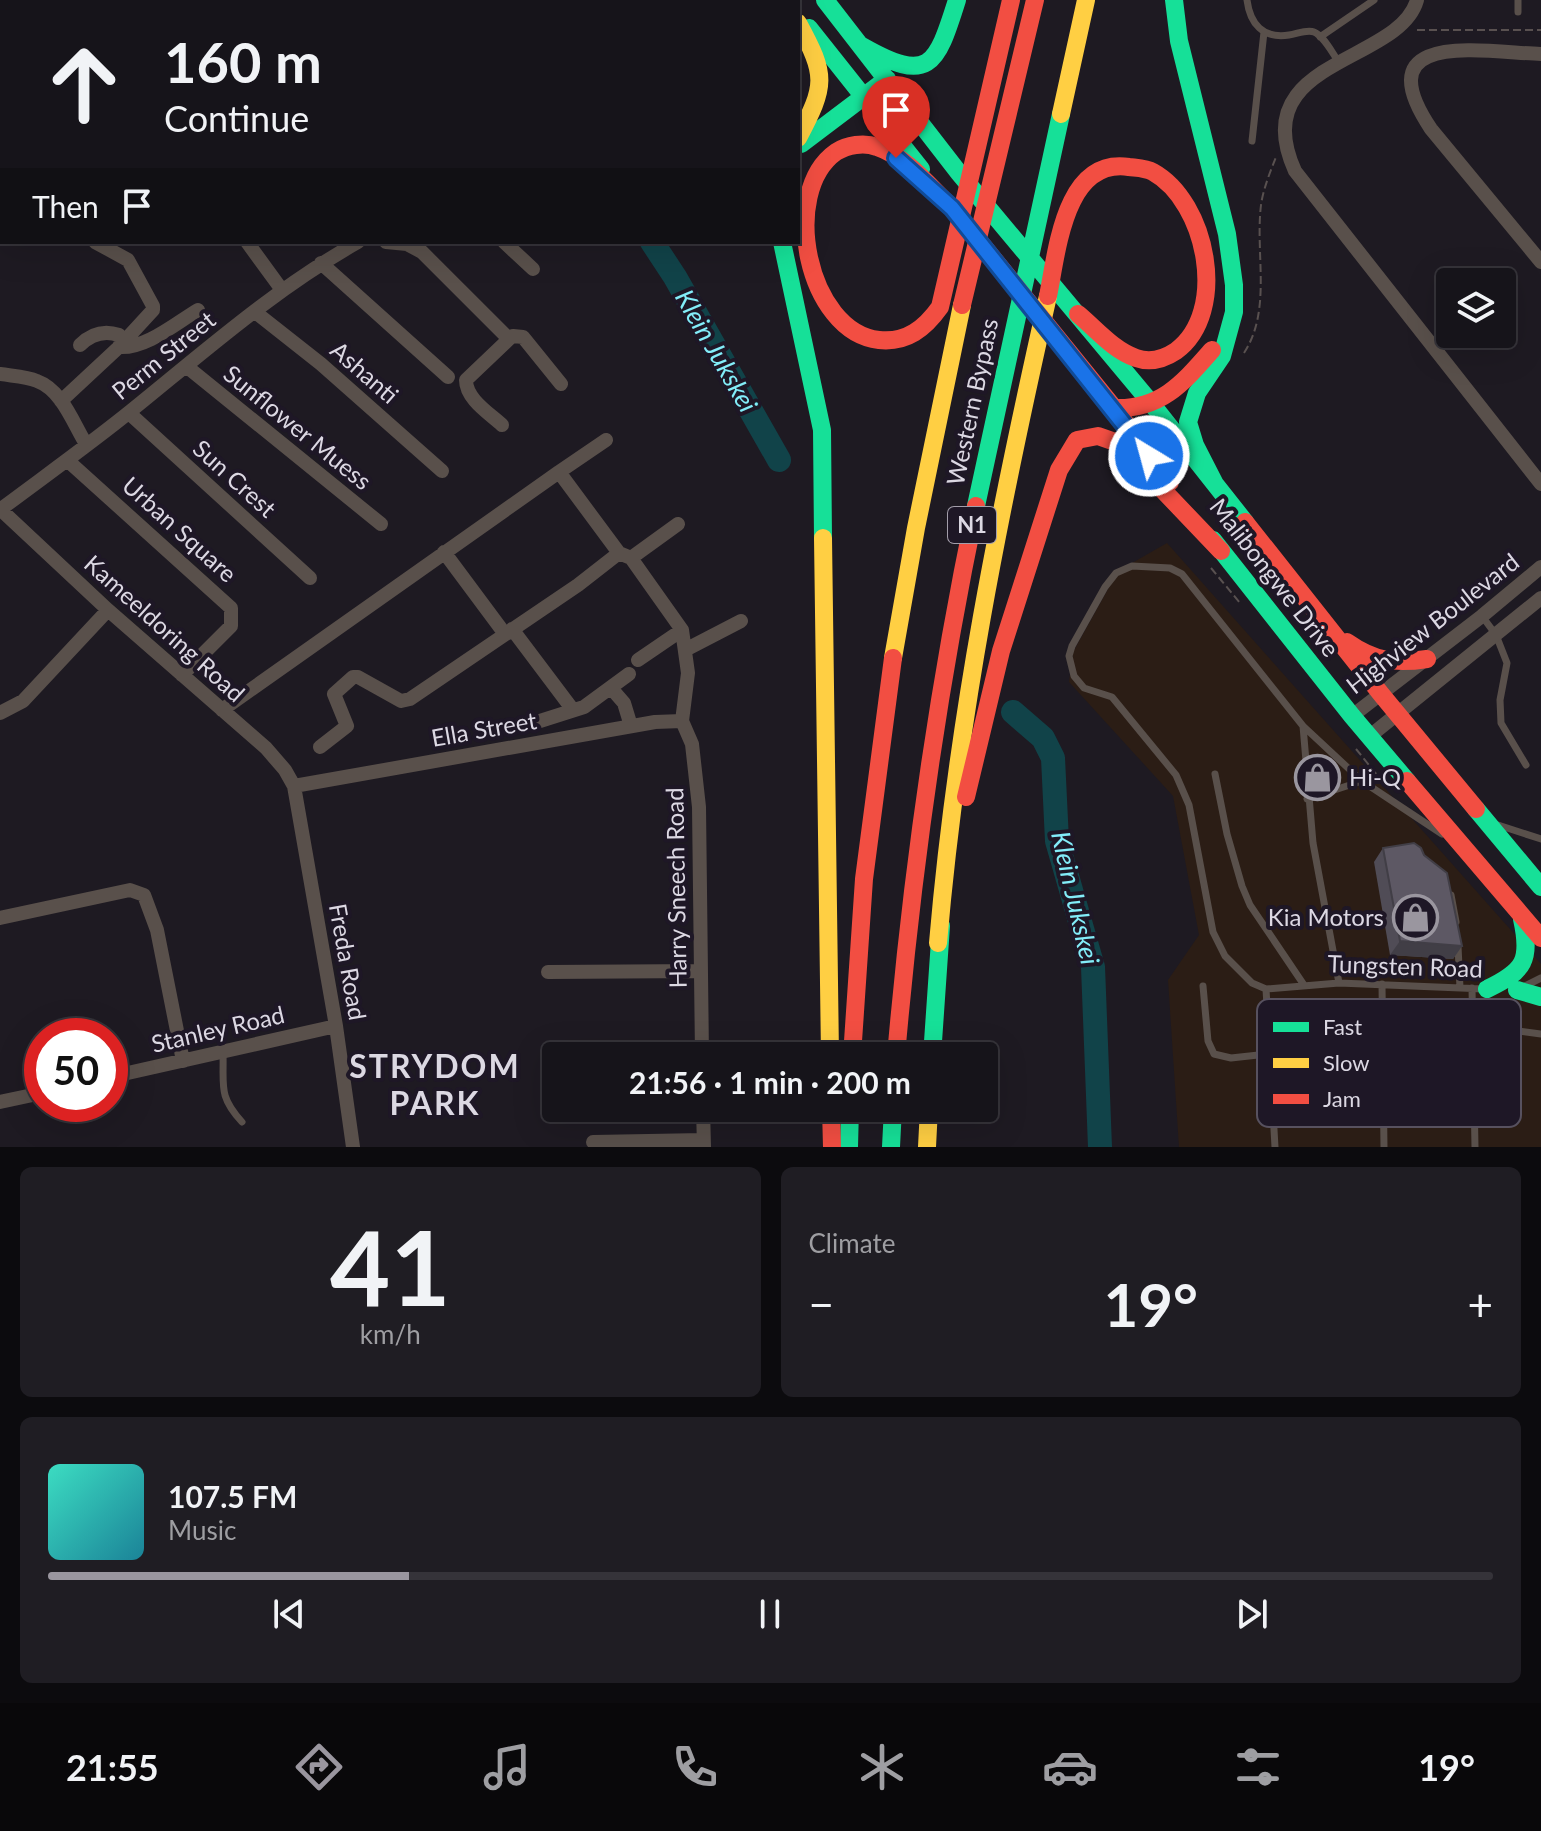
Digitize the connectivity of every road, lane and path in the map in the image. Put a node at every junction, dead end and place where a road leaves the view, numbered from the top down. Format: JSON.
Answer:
{"nodes":[{"id":1,"x":825,"y":0,"type":"edge"},
{"id":2,"x":957,"y":0,"type":"edge"},
{"id":3,"x":1011,"y":0,"type":"edge"},
{"id":4,"x":1035,"y":0,"type":"edge"},
{"id":5,"x":1086,"y":0,"type":"edge"},
{"id":6,"x":1174,"y":0,"type":"edge"},
{"id":7,"x":1247,"y":0,"type":"edge"},
{"id":8,"x":1374,"y":0,"type":"edge"},
{"id":9,"x":1417,"y":0,"type":"edge"},
{"id":10,"x":1518,"y":0,"type":"edge"},
{"id":11,"x":1518,"y":12,"type":"dead end"},
{"id":12,"x":800,"y":16,"type":"edge"},
{"id":13,"x":800,"y":27,"type":"edge"},
{"id":14,"x":1395,"y":30,"type":"junction"},
{"id":15,"x":1541,"y":30,"type":"edge"},
{"id":16,"x":1264,"y":32,"type":"junction"},
{"id":17,"x":1320,"y":37,"type":"junction"},
{"id":18,"x":862,"y":46,"type":"junction"},
{"id":19,"x":1541,"y":54,"type":"edge"},
{"id":20,"x":1339,"y":62,"type":"junction"},
{"id":21,"x":887,"y":79,"type":"junction"},
{"id":22,"x":863,"y":95,"type":"junction"},
{"id":23,"x":800,"y":134,"type":"edge"},
{"id":24,"x":1252,"y":141,"type":"dead end"},
{"id":25,"x":800,"y":144,"type":"edge"},
{"id":26,"x":954,"y":210,"type":"junction"},
{"id":27,"x":99,"y":244,"type":"edge"},
{"id":28,"x":248,"y":244,"type":"edge"},
{"id":29,"x":354,"y":244,"type":"edge"},
{"id":30,"x":407,"y":244,"type":"edge"},
{"id":31,"x":506,"y":244,"type":"edge"},
{"id":32,"x":782,"y":244,"type":"edge"},
{"id":33,"x":1541,"y":262,"type":"edge"},
{"id":34,"x":321,"y":263,"type":"junction"},
{"id":35,"x":533,"y":269,"type":"dead end"},
{"id":36,"x":282,"y":290,"type":"junction"},
{"id":37,"x":198,"y":310,"type":"dead end"},
{"id":38,"x":255,"y":312,"type":"junction"},
{"id":39,"x":1078,"y":314,"type":"junction"},
{"id":40,"x":1228,"y":332,"type":"junction"},
{"id":41,"x":509,"y":339,"type":"junction"},
{"id":42,"x":80,"y":345,"type":"dead end"},
{"id":43,"x":119,"y":347,"type":"junction"},
{"id":44,"x":186,"y":366,"type":"junction"},
{"id":45,"x":0,"y":374,"type":"edge"},
{"id":46,"x":448,"y":377,"type":"dead end"},
{"id":47,"x":561,"y":384,"type":"dead end"},
{"id":48,"x":61,"y":401,"type":"junction"},
{"id":49,"x":1151,"y":403,"type":"junction"},
{"id":50,"x":1114,"y":408,"type":"junction"},
{"id":51,"x":129,"y":413,"type":"junction"},
{"id":52,"x":502,"y":425,"type":"dead end"},
{"id":53,"x":606,"y":440,"type":"dead end"},
{"id":54,"x":86,"y":444,"type":"junction"},
{"id":55,"x":67,"y":460,"type":"junction"},
{"id":56,"x":442,"y":471,"type":"dead end"},
{"id":57,"x":559,"y":472,"type":"junction"},
{"id":58,"x":1215,"y":484,"type":"junction"},
{"id":59,"x":1541,"y":484,"type":"edge"},
{"id":60,"x":0,"y":509,"type":"edge"},
{"id":61,"x":381,"y":524,"type":"dead end"},
{"id":62,"x":678,"y":524,"type":"dead end"},
{"id":63,"x":1221,"y":551,"type":"junction"},
{"id":64,"x":444,"y":552,"type":"junction"},
{"id":65,"x":625,"y":556,"type":"junction"},
{"id":66,"x":1210,"y":566,"type":"dead end"},
{"id":67,"x":1541,"y":567,"type":"edge"},
{"id":68,"x":310,"y":578,"type":"dead end"},
{"id":69,"x":1541,"y":598,"type":"edge"},
{"id":70,"x":108,"y":610,"type":"junction"},
{"id":71,"x":1247,"y":611,"type":"dead end"},
{"id":72,"x":1482,"y":616,"type":"junction"},
{"id":73,"x":741,"y":621,"type":"dead end"},
{"id":74,"x":682,"y":630,"type":"junction"},
{"id":75,"x":1331,"y":630,"type":"junction"},
{"id":76,"x":508,"y":632,"type":"junction"},
{"id":77,"x":1496,"y":635,"type":"junction"},
{"id":78,"x":687,"y":649,"type":"junction"},
{"id":79,"x":1427,"y":659,"type":"junction"},
{"id":80,"x":638,"y":660,"type":"dead end"},
{"id":81,"x":629,"y":674,"type":"dead end"},
{"id":82,"x":182,"y":675,"type":"junction"},
{"id":83,"x":611,"y":688,"type":"junction"},
{"id":84,"x":1381,"y":694,"type":"junction"},
{"id":85,"x":222,"y":710,"type":"junction"},
{"id":86,"x":573,"y":710,"type":"junction"},
{"id":87,"x":0,"y":713,"type":"edge"},
{"id":88,"x":1397,"y":715,"type":"junction"},
{"id":89,"x":1352,"y":716,"type":"junction"},
{"id":90,"x":540,"y":721,"type":"dead end"},
{"id":91,"x":682,"y":721,"type":"junction"},
{"id":92,"x":631,"y":726,"type":"junction"},
{"id":93,"x":1303,"y":726,"type":"junction"},
{"id":94,"x":1362,"y":741,"type":"junction"},
{"id":95,"x":320,"y":747,"type":"dead end"},
{"id":96,"x":1526,"y":765,"type":"dead end"},
{"id":97,"x":1215,"y":774,"type":"dead end"},
{"id":98,"x":1362,"y":781,"type":"junction"},
{"id":99,"x":1384,"y":783,"type":"dead end"},
{"id":100,"x":294,"y":786,"type":"junction"},
{"id":101,"x":1307,"y":799,"type":"junction"},
{"id":102,"x":1489,"y":822,"type":"junction"},
{"id":103,"x":1541,"y":839,"type":"edge"},
{"id":104,"x":1466,"y":850,"type":"junction"},
{"id":105,"x":1541,"y":887,"type":"edge"},
{"id":106,"x":1447,"y":888,"type":"edge"},
{"id":107,"x":1521,"y":915,"type":"junction"},
{"id":108,"x":0,"y":918,"type":"edge"},
{"id":109,"x":1541,"y":938,"type":"edge"},
{"id":110,"x":938,"y":943,"type":"junction"},
{"id":111,"x":701,"y":971,"type":"junction"},
{"id":112,"x":548,"y":972,"type":"dead end"},
{"id":113,"x":1541,"y":978,"type":"edge"},
{"id":114,"x":1339,"y":983,"type":"junction"},
{"id":115,"x":1382,"y":984,"type":"junction"},
{"id":116,"x":1304,"y":985,"type":"junction"},
{"id":117,"x":1203,"y":986,"type":"dead end"},
{"id":118,"x":1460,"y":988,"type":"junction"},
{"id":119,"x":1266,"y":989,"type":"junction"},
{"id":120,"x":1480,"y":989,"type":"junction"},
{"id":121,"x":1517,"y":990,"type":"junction"},
{"id":122,"x":1541,"y":997,"type":"edge"},
{"id":123,"x":1267,"y":999,"type":"edge"},
{"id":124,"x":1382,"y":999,"type":"edge"},
{"id":125,"x":1478,"y":999,"type":"edge"},
{"id":126,"x":336,"y":1026,"type":"junction"},
{"id":127,"x":1521,"y":1031,"type":"edge"},
{"id":128,"x":1541,"y":1034,"type":"edge"},
{"id":129,"x":702,"y":1042,"type":"edge"},
{"id":130,"x":830,"y":1042,"type":"edge"},
{"id":131,"x":853,"y":1042,"type":"edge"},
{"id":132,"x":897,"y":1042,"type":"edge"},
{"id":133,"x":933,"y":1042,"type":"edge"},
{"id":134,"x":223,"y":1052,"type":"junction"},
{"id":135,"x":1257,"y":1056,"type":"edge"},
{"id":136,"x":183,"y":1061,"type":"junction"},
{"id":137,"x":128,"y":1073,"type":"edge"},
{"id":138,"x":24,"y":1097,"type":"edge"},
{"id":139,"x":0,"y":1102,"type":"edge"},
{"id":140,"x":242,"y":1122,"type":"dead end"},
{"id":141,"x":703,"y":1122,"type":"edge"},
{"id":142,"x":831,"y":1122,"type":"edge"},
{"id":143,"x":850,"y":1122,"type":"edge"},
{"id":144,"x":892,"y":1122,"type":"edge"},
{"id":145,"x":928,"y":1122,"type":"edge"},
{"id":146,"x":1274,"y":1127,"type":"edge"},
{"id":147,"x":1384,"y":1127,"type":"edge"},
{"id":148,"x":1475,"y":1127,"type":"edge"},
{"id":149,"x":593,"y":1142,"type":"dead end"},
{"id":150,"x":704,"y":1144,"type":"edge"},
{"id":151,"x":353,"y":1147,"type":"edge"},
{"id":152,"x":832,"y":1147,"type":"edge"},
{"id":153,"x":849,"y":1147,"type":"edge"},
{"id":154,"x":891,"y":1147,"type":"edge"},
{"id":155,"x":927,"y":1147,"type":"edge"},
{"id":156,"x":1275,"y":1147,"type":"edge"},
{"id":157,"x":1384,"y":1147,"type":"edge"},
{"id":158,"x":1475,"y":1147,"type":"edge"}],
"edges":[{"from":1,"to":18,"type":"main road","name":"Malibongwe Drive"},
{"from":2,"to":18,"type":"main road"},
{"from":3,"to":26,"type":"main road"},
{"from":4,"to":131,"type":"main road","name":"Western Bypass","number":"N1"},
{"from":5,"to":132,"type":"main road","name":"Western Bypass","number":"N1"},
{"from":6,"to":40,"type":"main road"},
{"from":7,"to":16,"type":"lane"},
{"from":8,"to":17,"type":"lane"},
{"from":9,"to":14,"type":"street"},
{"from":10,"to":11,"type":"lane"},
{"from":12,"to":22,"type":"main road","name":"Malibongwe Drive"},
{"from":13,"to":23,"type":"main road"},
{"from":14,"to":15,"type":"path"},
{"from":14,"to":20,"type":"street"},
{"from":16,"to":17,"type":"lane"},
{"from":16,"to":24,"type":"lane"},
{"from":17,"to":20,"type":"lane"},
{"from":18,"to":21,"type":"main road","name":"Malibongwe Drive"},
{"from":19,"to":33,"type":"street"},
{"from":20,"to":59,"type":"street"},
{"from":21,"to":22,"type":"main road"},
{"from":21,"to":39,"type":"main road","name":"Malibongwe Drive"},
{"from":22,"to":25,"type":"main road"},
{"from":22,"to":26,"type":"main road","name":"Malibongwe Drive"},
{"from":26,"to":50,"type":"main road","name":"Malibongwe Drive"},
{"from":27,"to":43,"type":"street"},
{"from":28,"to":36,"type":"street"},
{"from":29,"to":34,"type":"street","name":"Perm Street"},
{"from":30,"to":41,"type":"street"},
{"from":31,"to":35,"type":"street"},
{"from":32,"to":130,"type":"main road"},
{"from":34,"to":36,"type":"street","name":"Perm Street"},
{"from":34,"to":46,"type":"street"},
{"from":36,"to":38,"type":"street","name":"Perm Street"},
{"from":37,"to":43,"type":"street"},
{"from":38,"to":44,"type":"street","name":"Perm Street"},
{"from":38,"to":56,"type":"street","name":"Ashanti"},
{"from":39,"to":49,"type":"main road","name":"Malibongwe Drive"},
{"from":39,"to":110,"type":"main road"},
{"from":40,"to":49,"type":"main road"},
{"from":40,"to":58,"type":"main road"},
{"from":41,"to":47,"type":"street"},
{"from":41,"to":52,"type":"street"},
{"from":42,"to":43,"type":"street"},
{"from":43,"to":48,"type":"street"},
{"from":44,"to":51,"type":"street","name":"Perm Street"},
{"from":44,"to":61,"type":"street","name":"Sunflower Muess"},
{"from":45,"to":48,"type":"street"},
{"from":48,"to":54,"type":"street"},
{"from":49,"to":50,"type":"main road"},
{"from":49,"to":58,"type":"main road","name":"Malibongwe Drive"},
{"from":50,"to":63,"type":"main road","name":"Malibongwe Drive"},
{"from":51,"to":54,"type":"street","name":"Perm Street"},
{"from":51,"to":68,"type":"street","name":"Sun Crest"},
{"from":53,"to":57,"type":"street"},
{"from":54,"to":55,"type":"street","name":"Perm Street"},
{"from":55,"to":60,"type":"street","name":"Perm Street"},
{"from":55,"to":82,"type":"street","name":"Urban Square"},
{"from":57,"to":64,"type":"street"},
{"from":57,"to":65,"type":"street"},
{"from":58,"to":75,"type":"main road","name":"Malibongwe Drive"},
{"from":60,"to":70,"type":"street","name":"Kameeldoring Road"},
{"from":62,"to":65,"type":"street"},
{"from":63,"to":89,"type":"main road","name":"Malibongwe Drive"},
{"from":63,"to":110,"type":"main road"},
{"from":64,"to":76,"type":"street"},
{"from":64,"to":85,"type":"street"},
{"from":65,"to":74,"type":"street"},
{"from":65,"to":76,"type":"street"},
{"from":66,"to":71,"type":"path"},
{"from":67,"to":72,"type":"street","name":"Highview Boulevard"},
{"from":69,"to":77,"type":"street","name":"Highview Boulevard"},
{"from":70,"to":82,"type":"street","name":"Kameeldoring Road"},
{"from":70,"to":87,"type":"street"},
{"from":72,"to":77,"type":"lane"},
{"from":72,"to":79,"type":"street","name":"Highview Boulevard"},
{"from":73,"to":78,"type":"street"},
{"from":74,"to":78,"type":"street"},
{"from":74,"to":80,"type":"street"},
{"from":75,"to":79,"type":"main road"},
{"from":75,"to":84,"type":"main road","name":"Malibongwe Drive"},
{"from":76,"to":86,"type":"street"},
{"from":76,"to":95,"type":"street"},
{"from":77,"to":88,"type":"street","name":"Highview Boulevard"},
{"from":77,"to":96,"type":"lane"},
{"from":78,"to":91,"type":"street"},
{"from":79,"to":84,"type":"street","name":"Highview Boulevard"},
{"from":81,"to":83,"type":"street"},
{"from":82,"to":85,"type":"street","name":"Kameeldoring Road"},
{"from":83,"to":86,"type":"street"},
{"from":83,"to":92,"type":"street"},
{"from":84,"to":88,"type":"main road","name":"Malibongwe Drive"},
{"from":84,"to":89,"type":"street","name":"Highview Boulevard"},
{"from":85,"to":100,"type":"street","name":"Kameeldoring Road"},
{"from":86,"to":90,"type":"street"},
{"from":88,"to":94,"type":"street","name":"Highview Boulevard"},
{"from":88,"to":102,"type":"main road","name":"Malibongwe Drive"},
{"from":89,"to":94,"type":"main road","name":"Malibongwe Drive"},
{"from":91,"to":92,"type":"street","name":"Ella Street"},
{"from":91,"to":111,"type":"street","name":"Harry Sneech Road"},
{"from":92,"to":100,"type":"street","name":"Ella Street"},
{"from":93,"to":98,"type":"lane"},
{"from":93,"to":101,"type":"lane"},
{"from":93,"to":119,"type":"lane"},
{"from":94,"to":99,"type":"path"},
{"from":94,"to":104,"type":"main road","name":"Malibongwe Drive"},
{"from":97,"to":116,"type":"lane"},
{"from":98,"to":101,"type":"lane"},
{"from":98,"to":104,"type":"lane"},
{"from":100,"to":126,"type":"street","name":"Freda Road"},
{"from":101,"to":114,"type":"lane"},
{"from":102,"to":103,"type":"lane"},
{"from":102,"to":105,"type":"main road","name":"Malibongwe Drive"},
{"from":104,"to":107,"type":"main road","name":"Malibongwe Drive"},
{"from":106,"to":118,"type":"lane"},
{"from":107,"to":109,"type":"main road","name":"Malibongwe Drive"},
{"from":107,"to":120,"type":"main road"},
{"from":108,"to":136,"type":"street"},
{"from":110,"to":133,"type":"main road"},
{"from":111,"to":112,"type":"street"},
{"from":111,"to":129,"type":"street","name":"Harry Sneech Road"},
{"from":113,"to":121,"type":"lane","name":"Tungsten Road"},
{"from":114,"to":115,"type":"lane","name":"Tungsten Road"},
{"from":114,"to":116,"type":"lane","name":"Tungsten Road"},
{"from":115,"to":118,"type":"lane","name":"Tungsten Road"},
{"from":115,"to":124,"type":"lane"},
{"from":116,"to":119,"type":"lane","name":"Tungsten Road"},
{"from":117,"to":135,"type":"lane"},
{"from":118,"to":120,"type":"lane","name":"Tungsten Road"},
{"from":119,"to":123,"type":"lane"},
{"from":120,"to":121,"type":"lane","name":"Tungsten Road"},
{"from":120,"to":125,"type":"lane"},
{"from":121,"to":122,"type":"main road"},
{"from":126,"to":134,"type":"street","name":"Stanley Road"},
{"from":126,"to":151,"type":"street","name":"Freda Road"},
{"from":127,"to":128,"type":"lane"},
{"from":134,"to":136,"type":"street","name":"Stanley Road"},
{"from":134,"to":140,"type":"lane"},
{"from":136,"to":137,"type":"street","name":"Stanley Road"},
{"from":138,"to":139,"type":"street"},
{"from":141,"to":150,"type":"street"},
{"from":142,"to":152,"type":"main road"},
{"from":143,"to":153,"type":"main road"},
{"from":144,"to":154,"type":"main road"},
{"from":145,"to":155,"type":"main road"},
{"from":146,"to":156,"type":"lane"},
{"from":147,"to":157,"type":"lane"},
{"from":148,"to":158,"type":"lane"},
{"from":149,"to":150,"type":"street"}]}
